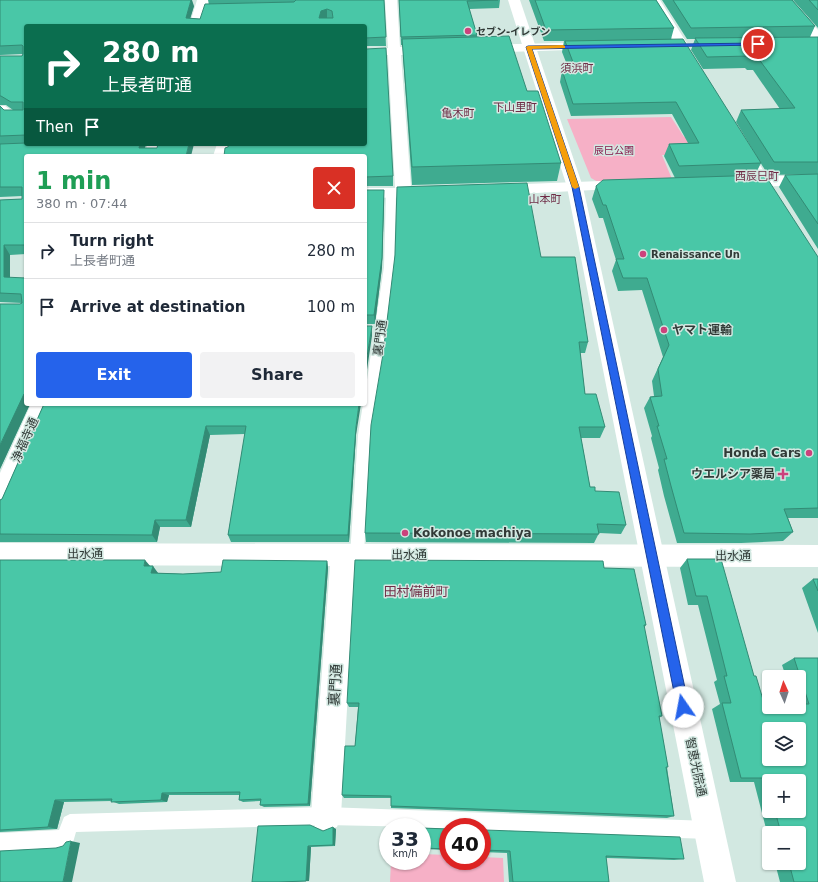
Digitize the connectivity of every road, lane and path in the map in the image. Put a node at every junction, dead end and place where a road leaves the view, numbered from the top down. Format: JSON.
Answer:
{"nodes":[{"id":1,"x":391,"y":0,"type":"edge"},
{"id":2,"x":514,"y":0,"type":"edge"},
{"id":3,"x":654,"y":0,"type":"edge"},
{"id":4,"x":785,"y":0,"type":"edge"},
{"id":5,"x":202,"y":4,"type":"edge"},
{"id":6,"x":196,"y":24,"type":"edge"},
{"id":7,"x":815,"y":41,"type":"edge"},
{"id":8,"x":667,"y":45,"type":"edge"},
{"id":9,"x":698,"y":45,"type":"edge"},
{"id":10,"x":605,"y":46,"type":"edge"},
{"id":11,"x":528,"y":47,"type":"junction"},
{"id":12,"x":684,"y":48,"type":"junction"},
{"id":13,"x":470,"y":49,"type":"edge"},
{"id":14,"x":448,"y":50,"type":"edge"},
{"id":15,"x":367,"y":52,"type":"edge"},
{"id":16,"x":393,"y":52,"type":"junction"},
{"id":17,"x":0,"y":108,"type":"edge"},
{"id":18,"x":24,"y":115,"type":"edge"},
{"id":19,"x":745,"y":147,"type":"edge"},
{"id":20,"x":818,"y":180,"type":"edge"},
{"id":21,"x":727,"y":182,"type":"edge"},
{"id":22,"x":642,"y":185,"type":"edge"},
{"id":23,"x":575,"y":187,"type":"junction"},
{"id":24,"x":770,"y":188,"type":"junction"},
{"id":25,"x":486,"y":190,"type":"edge"},
{"id":26,"x":440,"y":192,"type":"edge"},
{"id":27,"x":397,"y":193,"type":"junction"},
{"id":28,"x":367,"y":194,"type":"edge"},
{"id":29,"x":41,"y":406,"type":"edge"},
{"id":30,"x":0,"y":499,"type":"edge"},
{"id":31,"x":0,"y":554,"type":"edge"},
{"id":32,"x":350,"y":555,"type":"junction"},
{"id":33,"x":651,"y":556,"type":"junction"},
{"id":34,"x":818,"y":556,"type":"edge"},
{"id":35,"x":326,"y":816,"type":"junction"},
{"id":36,"x":709,"y":830,"type":"junction"},
{"id":37,"x":0,"y":842,"type":"edge"},
{"id":38,"x":720,"y":882,"type":"edge"}],
"edges":[{"from":1,"to":16,"type":"street","name":"裏門通"},
{"from":2,"to":11,"type":"street","name":"智恵光院通"},
{"from":3,"to":12,"type":"street"},
{"from":4,"to":7,"type":"street"},
{"from":5,"to":6,"type":"street"},
{"from":8,"to":12,"type":"street"},
{"from":9,"to":12,"type":"street"},
{"from":10,"to":11,"type":"street"},
{"from":11,"to":13,"type":"street"},
{"from":11,"to":23,"type":"street","name":"智恵光院通"},
{"from":14,"to":16,"type":"street"},
{"from":15,"to":16,"type":"street"},
{"from":16,"to":27,"type":"street","name":"裏門通"},
{"from":17,"to":18,"type":"lane"},
{"from":19,"to":24,"type":"lane"},
{"from":20,"to":24,"type":"street"},
{"from":21,"to":24,"type":"street"},
{"from":22,"to":23,"type":"street"},
{"from":23,"to":25,"type":"street"},
{"from":23,"to":33,"type":"street","name":"智恵光院通"},
{"from":26,"to":27,"type":"street"},
{"from":27,"to":28,"type":"street"},
{"from":27,"to":32,"type":"lane","name":"裏門通"},
{"from":29,"to":30,"type":"street","name":"浄福寺通"},
{"from":31,"to":32,"type":"street","name":"出水通"},
{"from":32,"to":33,"type":"street","name":"出水通"},
{"from":32,"to":35,"type":"street","name":"裏門通"},
{"from":33,"to":34,"type":"street","name":"出水通"},
{"from":33,"to":36,"type":"street","name":"智恵光院通"},
{"from":35,"to":36,"type":"lane"},
{"from":35,"to":37,"type":"lane"},
{"from":36,"to":38,"type":"street","name":"智恵光院通"}]}
